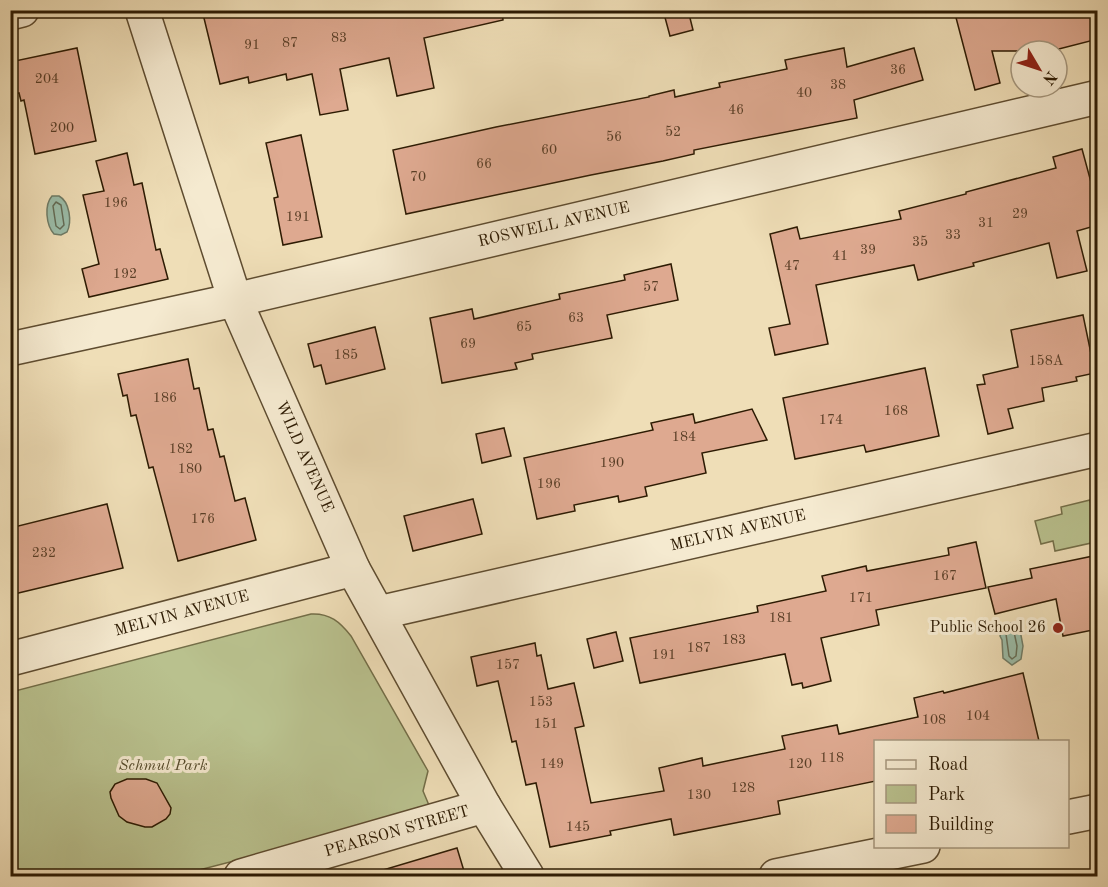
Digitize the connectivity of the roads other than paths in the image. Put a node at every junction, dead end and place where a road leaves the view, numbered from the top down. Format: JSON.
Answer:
{"nodes":[{"id":1,"x":22,"y":10,"type":"edge"},
{"id":2,"x":142,"y":10,"type":"edge"},
{"id":3,"x":10,"y":13,"type":"edge"},
{"id":4,"x":1098,"y":98,"type":"edge"},
{"id":5,"x":235,"y":300,"type":"junction"},
{"id":6,"x":10,"y":349,"type":"edge"},
{"id":7,"x":1098,"y":449,"type":"edge"},
{"id":8,"x":353,"y":569,"type":"junction"},
{"id":9,"x":378,"y":613,"type":"junction"},
{"id":10,"x":10,"y":658,"type":"edge"},
{"id":11,"x":484,"y":806,"type":"junction"},
{"id":12,"x":1098,"y":811,"type":"edge"},
{"id":13,"x":1069,"y":817,"type":"edge"},
{"id":14,"x":913,"y":848,"type":"edge"},
{"id":15,"x":302,"y":868,"type":"edge"},
{"id":16,"x":240,"y":876,"type":"edge"},
{"id":17,"x":527,"y":876,"type":"edge"},
{"id":18,"x":776,"y":876,"type":"edge"}],
"edges":[{"from":1,"to":3,"type":"street"},
{"from":2,"to":5,"type":"street","name":"WILD AVENUE"},
{"from":4,"to":5,"type":"street","name":"ROSWELL AVENUE"},
{"from":5,"to":6,"type":"street","name":"ROSWELL AVENUE"},
{"from":5,"to":8,"type":"street","name":"WILD AVENUE"},
{"from":7,"to":9,"type":"street","name":"MELVIN AVENUE"},
{"from":8,"to":9,"type":"street","name":"WILD AVENUE"},
{"from":8,"to":10,"type":"street","name":"MELVIN AVENUE"},
{"from":9,"to":11,"type":"street","name":"WILD AVENUE"},
{"from":11,"to":15,"type":"street","name":"PEARSON STREET"},
{"from":11,"to":17,"type":"street","name":"WILD AVENUE"},
{"from":12,"to":13,"type":"street"},
{"from":14,"to":18,"type":"street"},
{"from":15,"to":16,"type":"street","name":"PEARSON STREET"}]}
